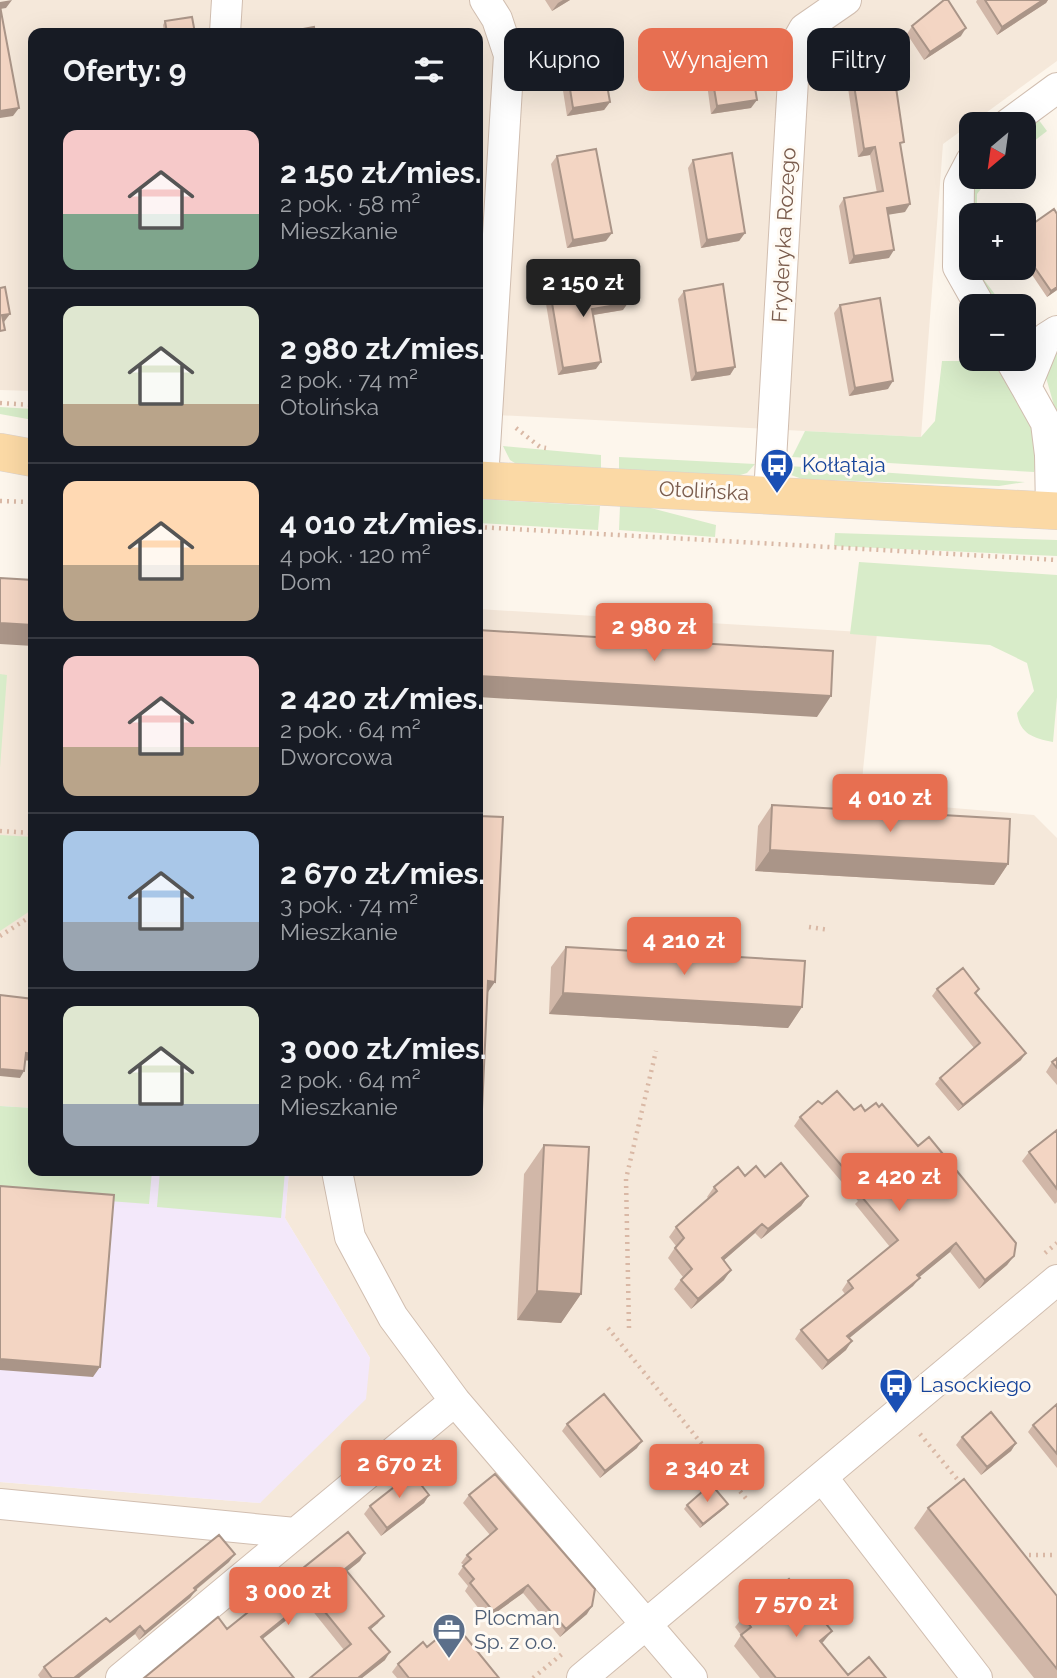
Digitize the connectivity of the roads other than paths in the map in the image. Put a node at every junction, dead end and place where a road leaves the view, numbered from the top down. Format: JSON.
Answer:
{"nodes":[{"id":1,"x":227,"y":0,"type":"edge"},
{"id":2,"x":485,"y":0,"type":"edge"},
{"id":3,"x":846,"y":0,"type":"edge"},
{"id":4,"x":225,"y":28,"type":"edge"},
{"id":5,"x":1057,"y":88,"type":"edge"},
{"id":6,"x":1024,"y":112,"type":"edge"},
{"id":7,"x":959,"y":184,"type":"edge"},
{"id":8,"x":973,"y":294,"type":"edge"},
{"id":9,"x":1057,"y":331,"type":"edge"},
{"id":10,"x":1017,"y":371,"type":"edge"},
{"id":11,"x":1026,"y":387,"type":"junction"},
{"id":12,"x":483,"y":436,"type":"edge"},
{"id":13,"x":0,"y":452,"type":"edge"},
{"id":14,"x":28,"y":456,"type":"edge"},
{"id":15,"x":28,"y":463,"type":"edge"},
{"id":16,"x":0,"y":464,"type":"edge"},
{"id":17,"x":483,"y":480,"type":"edge"},
{"id":18,"x":769,"y":495,"type":"junction"},
{"id":19,"x":1054,"y":510,"type":"edge"},
{"id":20,"x":338,"y":1176,"type":"edge"},
{"id":21,"x":1057,"y":1280,"type":"edge"},
{"id":22,"x":455,"y":1401,"type":"junction"},
{"id":23,"x":822,"y":1477,"type":"junction"},
{"id":24,"x":0,"y":1504,"type":"edge"},
{"id":25,"x":295,"y":1532,"type":"junction"},
{"id":26,"x":648,"y":1623,"type":"junction"},
{"id":27,"x":121,"y":1678,"type":"edge"},
{"id":28,"x":582,"y":1678,"type":"edge"},
{"id":29,"x":692,"y":1678,"type":"edge"},
{"id":30,"x":977,"y":1678,"type":"edge"}],
"edges":[{"from":1,"to":4,"type":"street"},
{"from":2,"to":12,"type":"street"},
{"from":3,"to":18,"type":"street","name":"Fryderyka Rozego"},
{"from":5,"to":6,"type":"street"},
{"from":7,"to":8,"type":"street"},
{"from":9,"to":11,"type":"street"},
{"from":10,"to":11,"type":"street"},
{"from":11,"to":19,"type":"street"},
{"from":13,"to":14,"type":"main road"},
{"from":15,"to":16,"type":"main road"},
{"from":17,"to":18,"type":"main road","name":"Otolińska"},
{"from":18,"to":19,"type":"main road","name":"Otolińska"},
{"from":20,"to":22,"type":"street"},
{"from":21,"to":23,"type":"street"},
{"from":22,"to":25,"type":"street"},
{"from":22,"to":26,"type":"street"},
{"from":23,"to":26,"type":"street"},
{"from":23,"to":30,"type":"street"},
{"from":24,"to":25,"type":"street"},
{"from":25,"to":27,"type":"street"},
{"from":26,"to":28,"type":"street"},
{"from":26,"to":29,"type":"street"}]}
